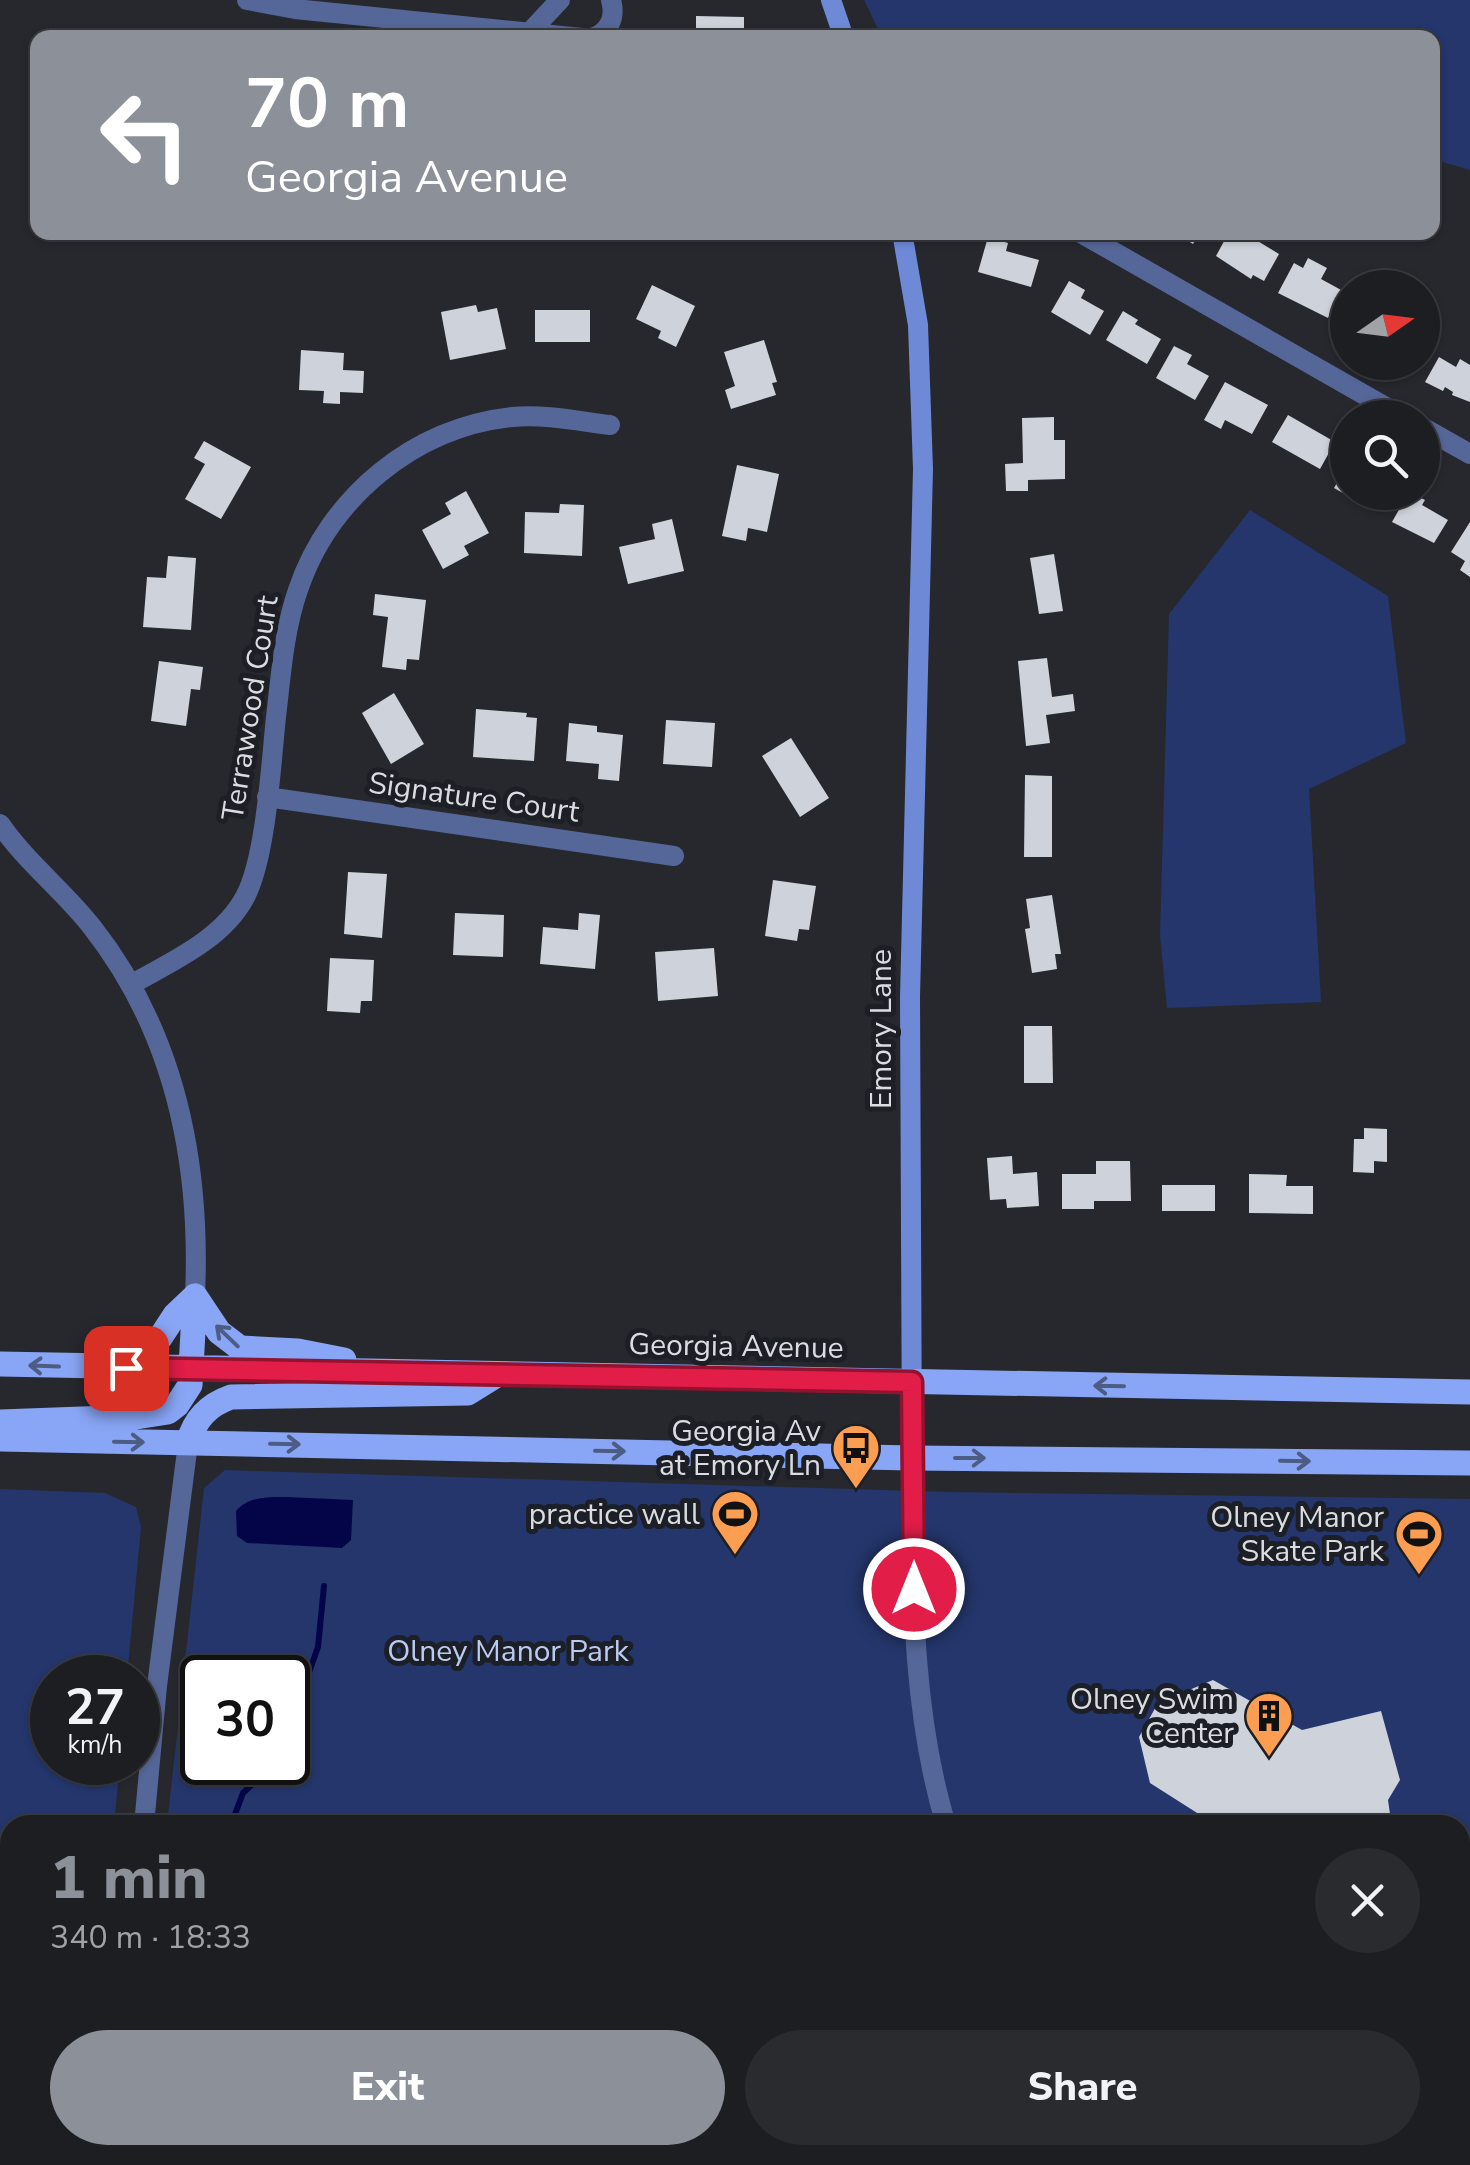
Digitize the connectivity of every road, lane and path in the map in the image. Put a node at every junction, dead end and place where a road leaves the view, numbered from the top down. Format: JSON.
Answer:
{"nodes":[{"id":1,"x":247,"y":0,"type":"edge"},
{"id":2,"x":560,"y":0,"type":"edge"},
{"id":3,"x":611,"y":0,"type":"edge"},
{"id":4,"x":831,"y":0,"type":"edge"},
{"id":5,"x":500,"y":30,"type":"edge"},
{"id":6,"x":532,"y":30,"type":"edge"},
{"id":7,"x":603,"y":30,"type":"edge"},
{"id":8,"x":841,"y":30,"type":"edge"},
{"id":9,"x":903,"y":240,"type":"edge"},
{"id":10,"x":1093,"y":240,"type":"edge"},
{"id":11,"x":1373,"y":400,"type":"edge"},
{"id":12,"x":610,"y":425,"type":"dead end"},
{"id":13,"x":1440,"y":438,"type":"edge"},
{"id":14,"x":1470,"y":454,"type":"edge"},
{"id":15,"x":267,"y":797,"type":"junction"},
{"id":16,"x":0,"y":824,"type":"edge"},
{"id":17,"x":674,"y":856,"type":"dead end"},
{"id":18,"x":132,"y":984,"type":"junction"},
{"id":19,"x":195,"y":1296,"type":"junction"},
{"id":20,"x":0,"y":1364,"type":"edge"},
{"id":21,"x":92,"y":1367,"type":"junction"},
{"id":22,"x":193,"y":1369,"type":"junction"},
{"id":23,"x":386,"y":1372,"type":"junction"},
{"id":24,"x":497,"y":1375,"type":"junction"},
{"id":25,"x":912,"y":1382,"type":"junction"},
{"id":26,"x":1470,"y":1392,"type":"edge"},
{"id":27,"x":0,"y":1422,"type":"edge"},
{"id":28,"x":0,"y":1439,"type":"edge"},
{"id":29,"x":188,"y":1443,"type":"junction"},
{"id":30,"x":912,"y":1458,"type":"junction"},
{"id":31,"x":1470,"y":1463,"type":"edge"},
{"id":32,"x":145,"y":1815,"type":"edge"},
{"id":33,"x":944,"y":1815,"type":"edge"}],
"edges":[{"from":1,"to":5,"type":"street"},
{"from":2,"to":6,"type":"street"},
{"from":3,"to":7,"type":"street"},
{"from":4,"to":8,"type":"street"},
{"from":9,"to":25,"type":"street","name":"Emory Lane"},
{"from":10,"to":11,"type":"street"},
{"from":12,"to":15,"type":"street","name":"Terrawood Court"},
{"from":13,"to":14,"type":"street"},
{"from":15,"to":17,"type":"street","name":"Signature Court"},
{"from":15,"to":18,"type":"street","name":"Terrawood Court"},
{"from":16,"to":18,"type":"street"},
{"from":18,"to":19,"type":"street"},
{"from":19,"to":21,"type":"main road"},
{"from":19,"to":22,"type":"main road"},
{"from":23,"to":19,"type":"main road","one_way":true},
{"from":21,"to":20,"type":"main road","name":"Georgia Avenue","one_way":true},
{"from":21,"to":22,"type":"main road","name":"Georgia Avenue"},
{"from":22,"to":23,"type":"main road","name":"Georgia Avenue"},
{"from":22,"to":27,"type":"main road"},
{"from":23,"to":24,"type":"main road","name":"Georgia Avenue"},
{"from":24,"to":25,"type":"main road","name":"Georgia Avenue"},
{"from":24,"to":29,"type":"main road"},
{"from":26,"to":25,"type":"main road","name":"Georgia Avenue","one_way":true},
{"from":25,"to":30,"type":"street","name":"Emory Lane"},
{"from":28,"to":29,"type":"main road","one_way":true},
{"from":29,"to":30,"type":"main road","one_way":true},
{"from":29,"to":32,"type":"street"},
{"from":30,"to":31,"type":"main road","one_way":true},
{"from":30,"to":33,"type":"street","name":"Emory Lane"}]}
